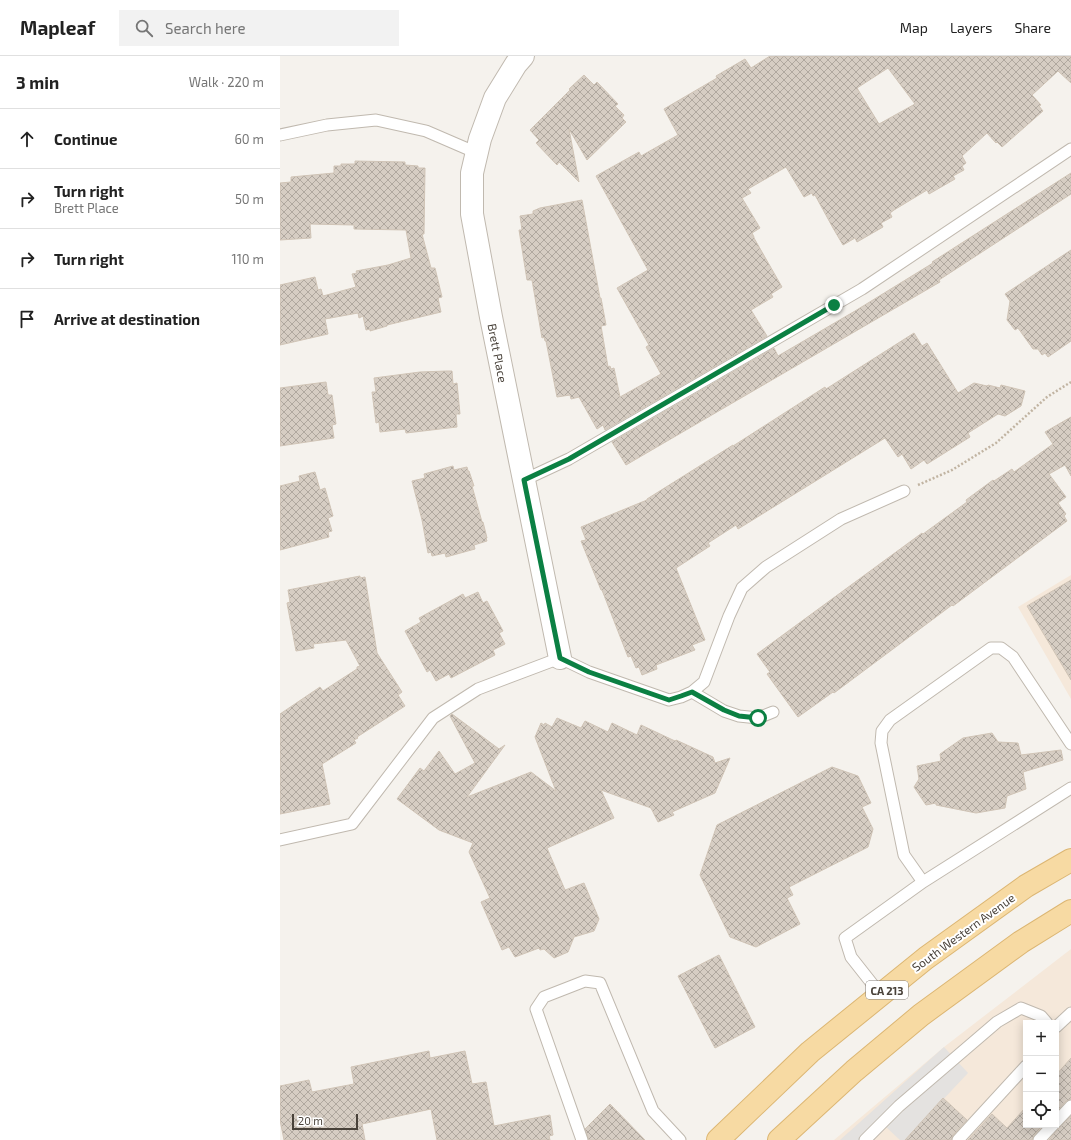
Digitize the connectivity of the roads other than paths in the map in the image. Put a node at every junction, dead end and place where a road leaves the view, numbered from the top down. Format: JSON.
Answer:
{"nodes":[{"id":1,"x":523,"y":56,"type":"edge"},
{"id":2,"x":280,"y":135,"type":"edge"},
{"id":3,"x":1071,"y":149,"type":"edge"},
{"id":4,"x":477,"y":153,"type":"junction"},
{"id":5,"x":524,"y":480,"type":"junction"},
{"id":6,"x":904,"y":491,"type":"road end"},
{"id":7,"x":560,"y":658,"type":"junction"},
{"id":8,"x":692,"y":692,"type":"junction"},
{"id":9,"x":773,"y":712,"type":"dead end"},
{"id":10,"x":1071,"y":744,"type":"edge"},
{"id":11,"x":1071,"y":788,"type":"edge"},
{"id":12,"x":280,"y":840,"type":"edge"},
{"id":13,"x":1071,"y":860,"type":"edge"},
{"id":14,"x":923,"y":882,"type":"junction"},
{"id":15,"x":1071,"y":911,"type":"edge"},
{"id":16,"x":881,"y":995,"type":"junction"},
{"id":17,"x":1071,"y":1013,"type":"edge"},
{"id":18,"x":1044,"y":1020,"type":"edge"},
{"id":19,"x":1059,"y":1024,"type":"edge"},
{"id":20,"x":1023,"y":1069,"type":"edge"},
{"id":21,"x":1071,"y":1106,"type":"edge"},
{"id":22,"x":1059,"y":1119,"type":"edge"},
{"id":23,"x":1050,"y":1128,"type":"edge"},
{"id":24,"x":582,"y":1140,"type":"edge"},
{"id":25,"x":680,"y":1140,"type":"edge"},
{"id":26,"x":718,"y":1140,"type":"edge"},
{"id":27,"x":778,"y":1140,"type":"edge"},
{"id":28,"x":865,"y":1140,"type":"edge"},
{"id":29,"x":958,"y":1140,"type":"edge"},
{"id":30,"x":1039,"y":1140,"type":"edge"}],
"edges":[{"from":1,"to":4,"type":"street","name":"Brett Place"},
{"from":2,"to":4,"type":"lane"},
{"from":3,"to":5,"type":"lane"},
{"from":4,"to":5,"type":"street","name":"Brett Place"},
{"from":5,"to":7,"type":"street","name":"Brett Place"},
{"from":6,"to":8,"type":"lane"},
{"from":7,"to":8,"type":"lane"},
{"from":7,"to":12,"type":"lane"},
{"from":8,"to":9,"type":"lane"},
{"from":10,"to":14,"type":"lane"},
{"from":11,"to":14,"type":"lane"},
{"from":13,"to":16,"type":"main road","name":"South Western Avenue","number":"CA 213"},
{"from":14,"to":16,"type":"lane"},
{"from":15,"to":27,"type":"main road"},
{"from":16,"to":26,"type":"main road","name":"South Western Avenue","number":"CA 213"},
{"from":17,"to":19,"type":"lane"},
{"from":18,"to":28,"type":"lane"},
{"from":20,"to":29,"type":"lane"},
{"from":21,"to":22,"type":"lane"},
{"from":23,"to":30,"type":"lane"},
{"from":24,"to":25,"type":"lane"}]}
